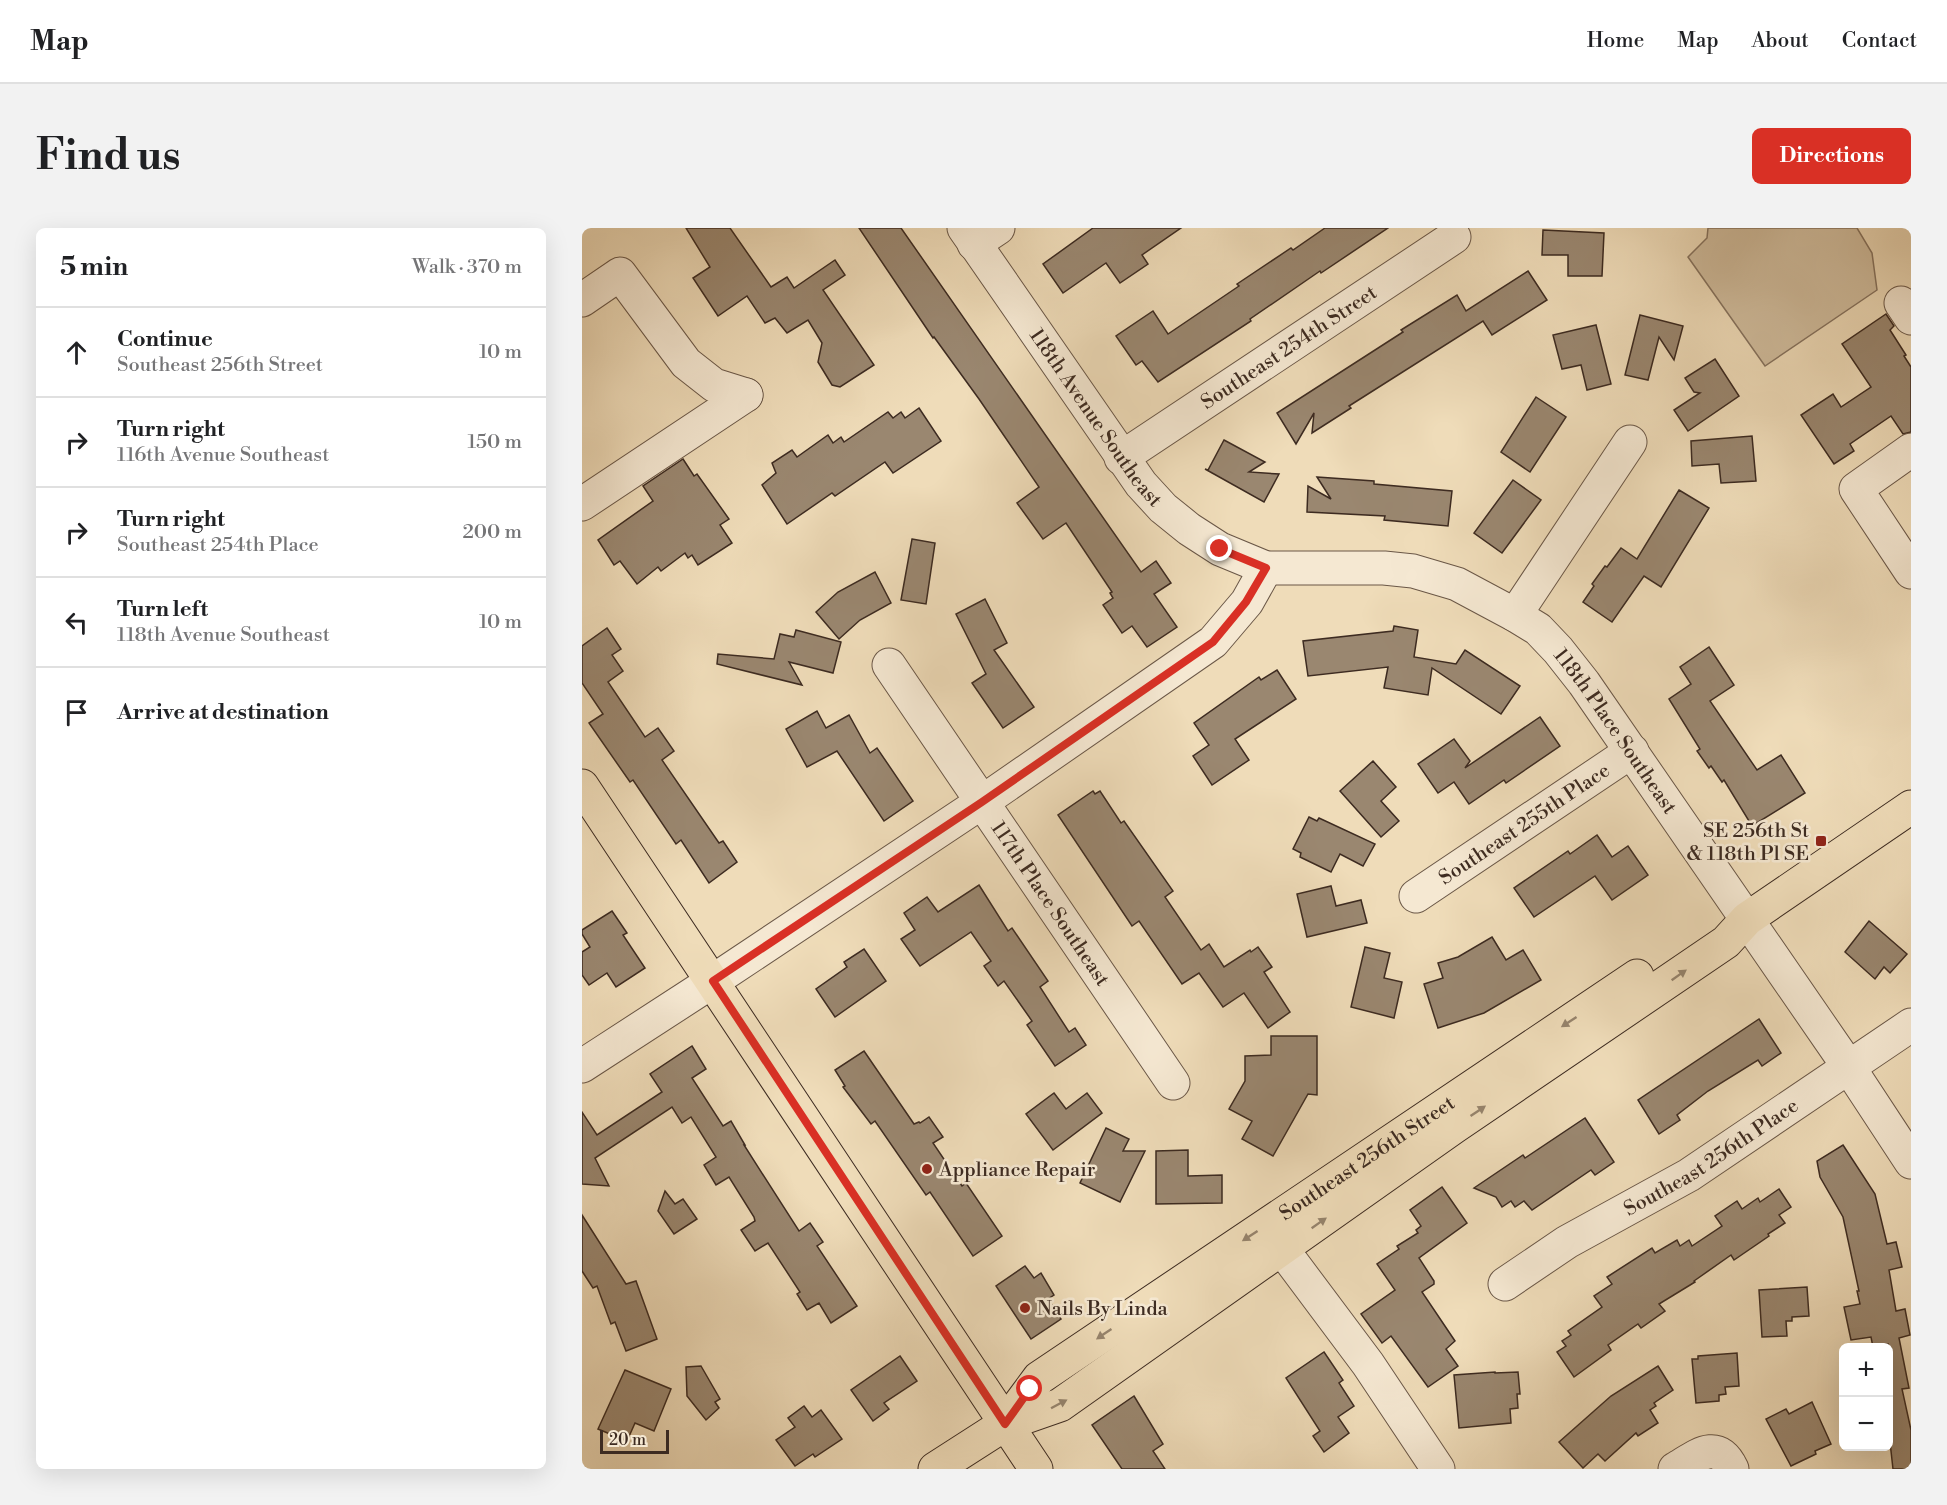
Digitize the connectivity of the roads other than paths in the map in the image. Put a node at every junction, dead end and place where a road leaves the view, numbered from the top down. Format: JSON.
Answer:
{"nodes":[{"id":1,"x":979,"y":233,"type":"edge"},
{"id":2,"x":1454,"y":237,"type":"dead end"},
{"id":3,"x":582,"y":300,"type":"edge"},
{"id":4,"x":1630,"y":442,"type":"dead end"},
{"id":5,"x":1911,"y":450,"type":"edge"},
{"id":6,"x":1122,"y":458,"type":"junction"},
{"id":7,"x":582,"y":504,"type":"edge"},
{"id":8,"x":1266,"y":568,"type":"junction"},
{"id":9,"x":1911,"y":572,"type":"edge"},
{"id":10,"x":1515,"y":615,"type":"junction"},
{"id":11,"x":889,"y":665,"type":"dead end"},
{"id":12,"x":1632,"y":751,"type":"junction"},
{"id":13,"x":582,"y":786,"type":"edge"},
{"id":14,"x":982,"y":802,"type":"junction"},
{"id":15,"x":1911,"y":807,"type":"edge"},
{"id":16,"x":1416,"y":896,"type":"dead end"},
{"id":17,"x":1748,"y":919,"type":"junction"},
{"id":18,"x":713,"y":981,"type":"junction"},
{"id":19,"x":1911,"y":1025,"type":"edge"},
{"id":20,"x":582,"y":1065,"type":"edge"},
{"id":21,"x":1848,"y":1066,"type":"junction"},
{"id":22,"x":1173,"y":1083,"type":"dead end"},
{"id":23,"x":1911,"y":1162,"type":"edge"},
{"id":24,"x":1282,"y":1249,"type":"junction"},
{"id":25,"x":1505,"y":1284,"type":"dead end"},
{"id":26,"x":1005,"y":1424,"type":"junction"},
{"id":27,"x":935,"y":1469,"type":"edge"},
{"id":28,"x":1036,"y":1469,"type":"edge"},
{"id":29,"x":1438,"y":1469,"type":"edge"},
{"id":30,"x":1675,"y":1469,"type":"edge"},
{"id":31,"x":1732,"y":1469,"type":"edge"}],
"edges":[{"from":1,"to":6,"type":"street","name":"118th Avenue Southeast"},
{"from":2,"to":6,"type":"street","name":"Southeast 254th Street"},
{"from":3,"to":7,"type":"street"},
{"from":4,"to":10,"type":"street"},
{"from":5,"to":9,"type":"street"},
{"from":6,"to":8,"type":"street","name":"118th Avenue Southeast"},
{"from":8,"to":10,"type":"street","name":"118th Place Southeast"},
{"from":8,"to":14,"type":"street"},
{"from":10,"to":12,"type":"street","name":"118th Place Southeast"},
{"from":11,"to":14,"type":"street","name":"117th Place Southeast"},
{"from":12,"to":16,"type":"street","name":"Southeast 255th Place"},
{"from":12,"to":17,"type":"street","name":"118th Place Southeast"},
{"from":13,"to":18,"type":"main road"},
{"from":14,"to":18,"type":"street"},
{"from":14,"to":22,"type":"street","name":"117th Place Southeast"},
{"from":15,"to":17,"type":"main road","name":"Southeast 256th Street"},
{"from":17,"to":21,"type":"street","name":"118th Place Southeast"},
{"from":24,"to":17,"type":"main road","name":"Southeast 256th Street","one_way":true},
{"from":17,"to":26,"type":"main road","name":"Southeast 256th Street","one_way":true},
{"from":18,"to":20,"type":"street"},
{"from":18,"to":26,"type":"main road"},
{"from":19,"to":21,"type":"street","name":"Southeast 256th Place"},
{"from":21,"to":23,"type":"street","name":"118th Place Southeast"},
{"from":21,"to":25,"type":"street","name":"Southeast 256th Place"},
{"from":26,"to":24,"type":"main road","name":"Southeast 256th Street","one_way":true},
{"from":24,"to":29,"type":"street"},
{"from":26,"to":27,"type":"main road","name":"Southeast 256th Street"},
{"from":26,"to":28,"type":"main road"},
{"from":30,"to":31,"type":"street"}]}
